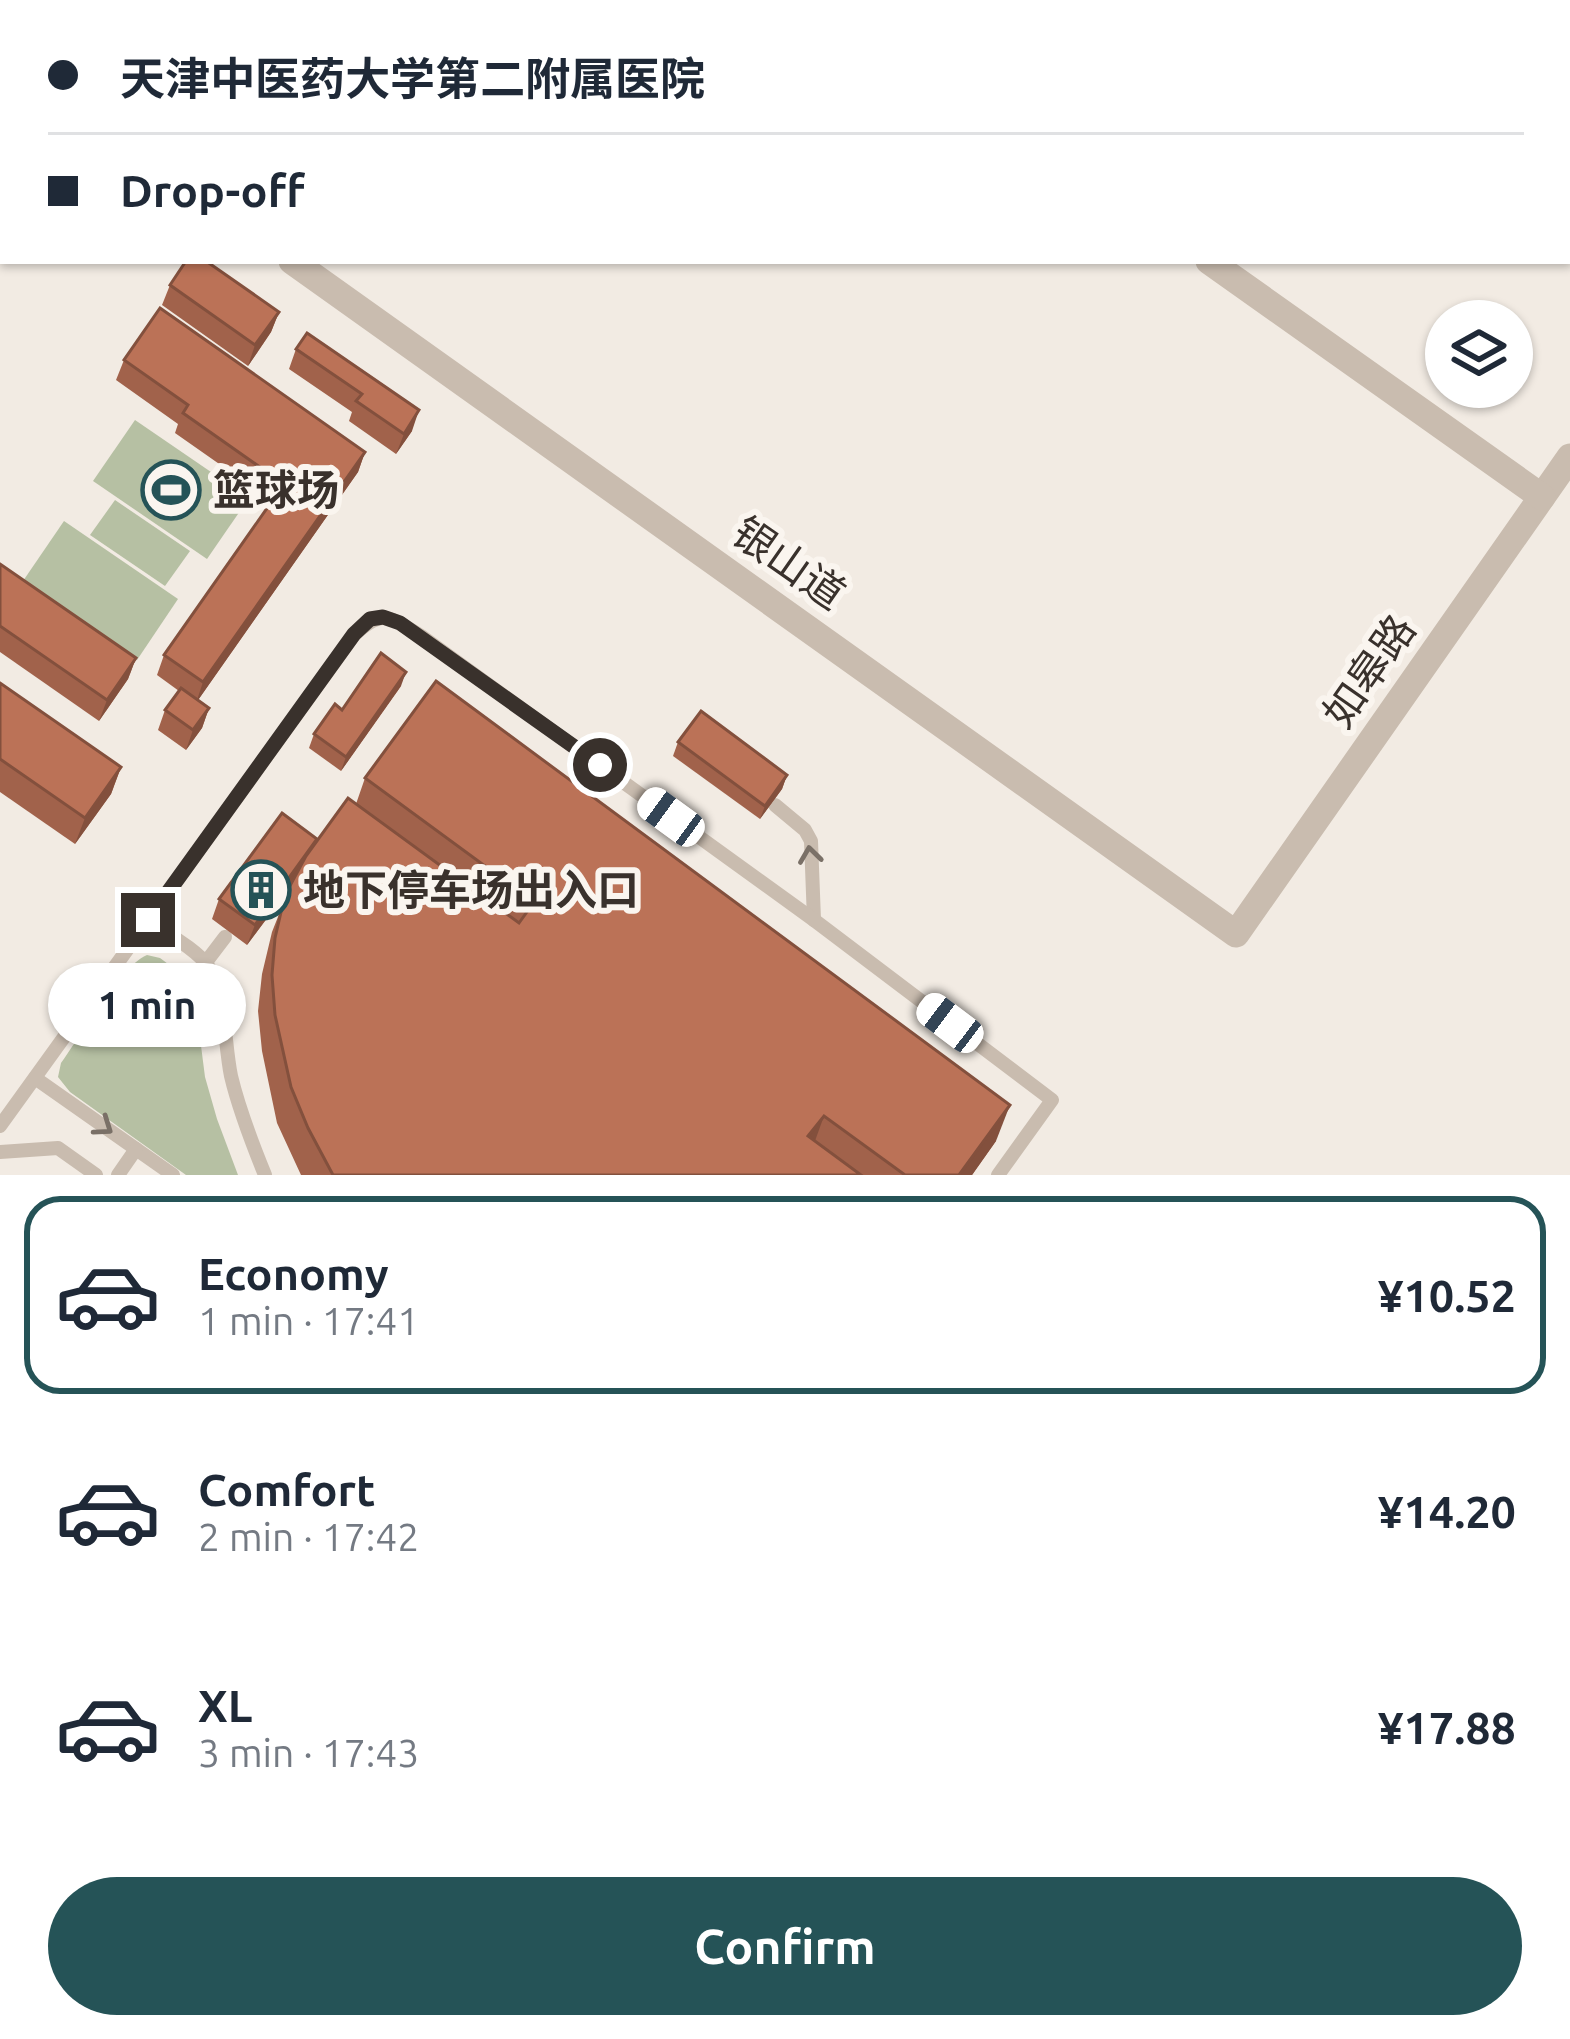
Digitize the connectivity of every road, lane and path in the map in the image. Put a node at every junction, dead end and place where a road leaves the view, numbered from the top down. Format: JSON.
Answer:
{"nodes":[{"id":1,"x":296,"y":264,"type":"edge"},
{"id":2,"x":1213,"y":264,"type":"edge"},
{"id":3,"x":1570,"y":458,"type":"edge"},
{"id":4,"x":1542,"y":497,"type":"junction"},
{"id":5,"x":775,"y":805,"type":"edge"},
{"id":6,"x":148,"y":920,"type":"junction"},
{"id":7,"x":814,"y":920,"type":"junction"},
{"id":8,"x":1236,"y":934,"type":"joint"},
{"id":9,"x":225,"y":937,"type":"dead end"},
{"id":10,"x":206,"y":962,"type":"junction"},
{"id":11,"x":35,"y":1078,"type":"junction"},
{"id":12,"x":0,"y":1126,"type":"edge"},
{"id":13,"x":136,"y":1150,"type":"junction"},
{"id":14,"x":0,"y":1152,"type":"edge"},
{"id":15,"x":95,"y":1175,"type":"edge"},
{"id":16,"x":118,"y":1175,"type":"edge"},
{"id":17,"x":173,"y":1175,"type":"edge"},
{"id":18,"x":265,"y":1175,"type":"edge"},
{"id":19,"x":998,"y":1175,"type":"edge"}],
"edges":[{"from":1,"to":8,"type":"street","name":"银山道"},
{"from":2,"to":4,"type":"street"},
{"from":3,"to":4,"type":"street","name":"如皋路"},
{"from":4,"to":8,"type":"street","name":"如皋路"},
{"from":7,"to":5,"type":"lane","one_way":true},
{"from":6,"to":7,"type":"lane"},
{"from":6,"to":10,"type":"lane"},
{"from":6,"to":11,"type":"lane"},
{"from":7,"to":19,"type":"lane"},
{"from":9,"to":10,"type":"lane"},
{"from":10,"to":18,"type":"lane"},
{"from":11,"to":12,"type":"lane"},
{"from":11,"to":13,"type":"lane","one_way":true},
{"from":13,"to":16,"type":"lane"},
{"from":13,"to":17,"type":"lane"},
{"from":14,"to":15,"type":"lane"}]}
